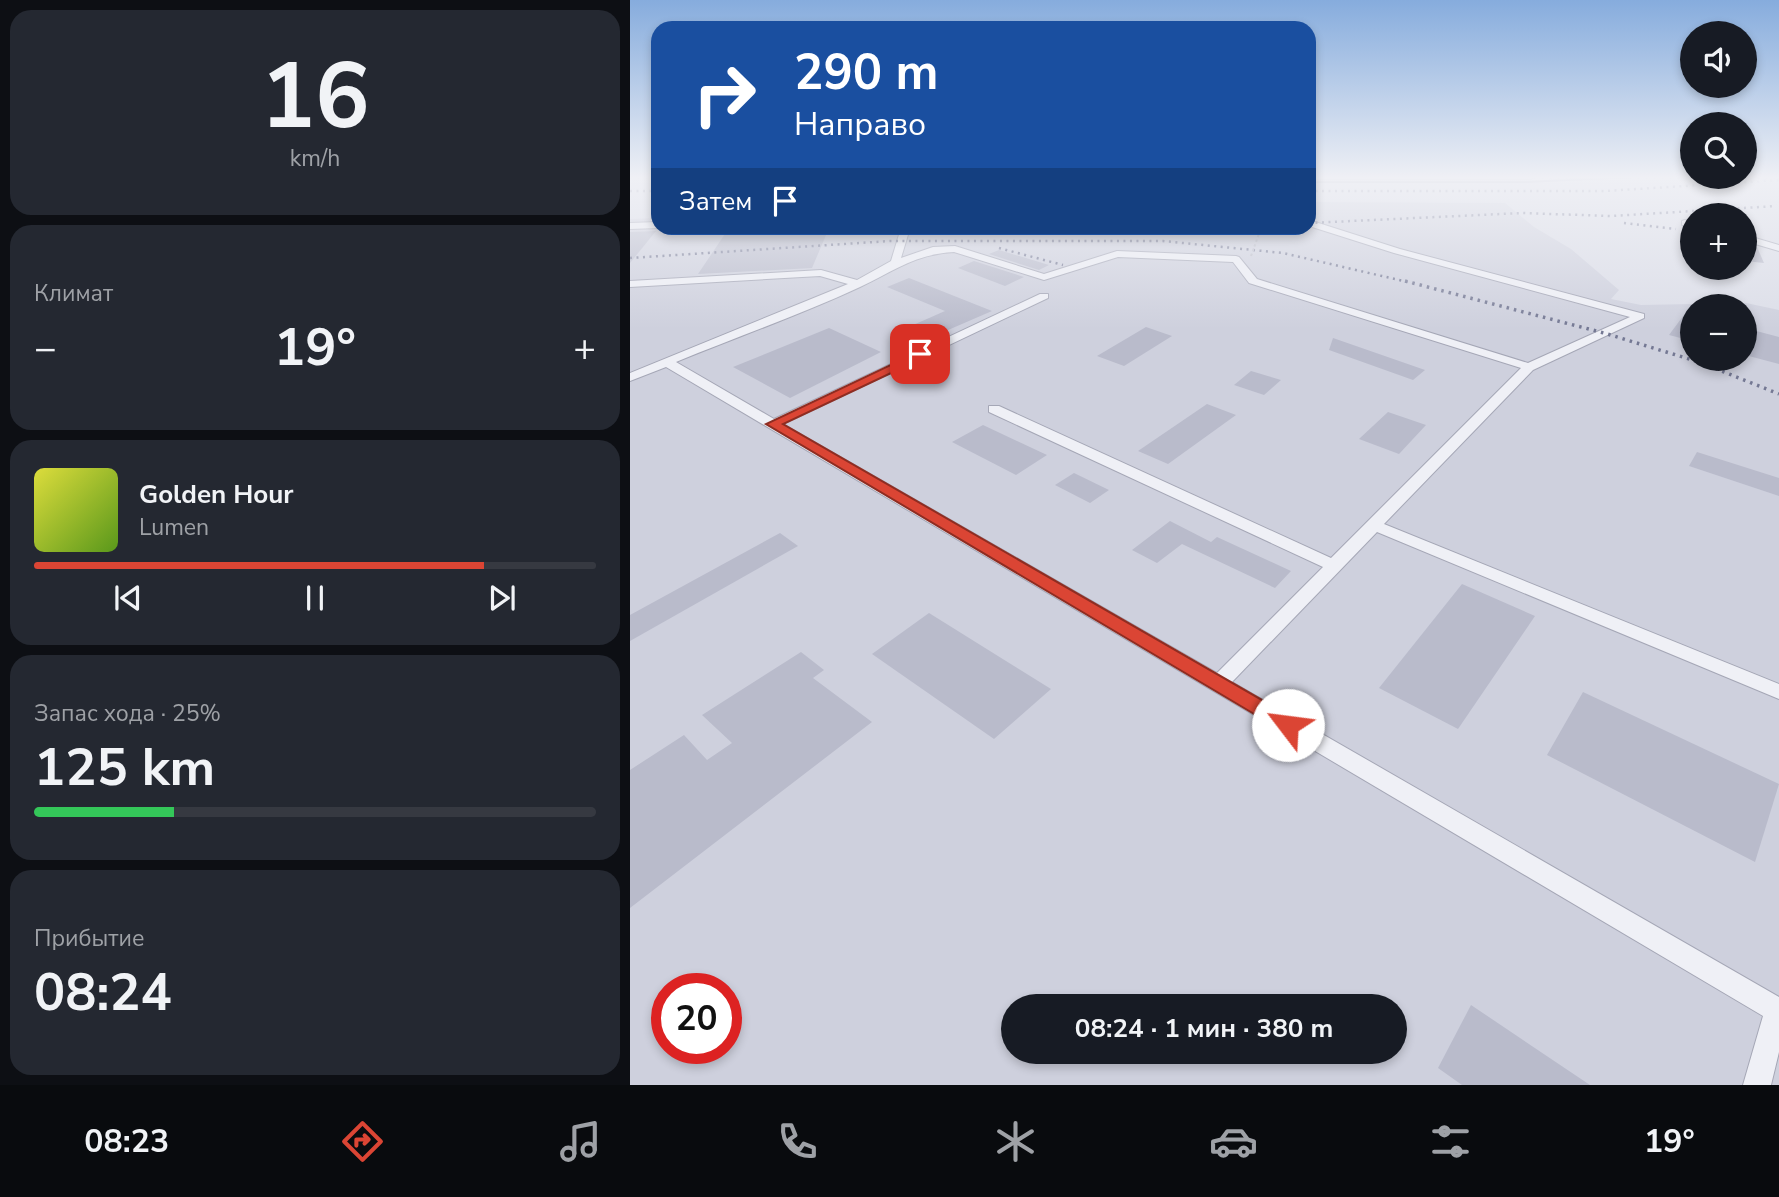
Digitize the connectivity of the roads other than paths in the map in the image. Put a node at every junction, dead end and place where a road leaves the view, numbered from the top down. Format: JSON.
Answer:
{"nodes":[{"id":1,"x":1324,"y":228,"type":"edge"},
{"id":2,"x":903,"y":235,"type":"edge"},
{"id":3,"x":1757,"y":241,"type":"edge"},
{"id":4,"x":1779,"y":248,"type":"edge"},
{"id":5,"x":895,"y":263,"type":"junction"},
{"id":6,"x":630,"y":284,"type":"edge"},
{"id":7,"x":858,"y":285,"type":"junction"},
{"id":8,"x":1044,"y":296,"type":"dead end"},
{"id":9,"x":667,"y":362,"type":"junction"},
{"id":10,"x":1529,"y":367,"type":"junction"},
{"id":11,"x":630,"y":377,"type":"edge"},
{"id":12,"x":995,"y":409,"type":"dead end"},
{"id":13,"x":773,"y":424,"type":"junction"},
{"id":14,"x":1374,"y":525,"type":"junction"},
{"id":15,"x":1334,"y":566,"type":"junction"},
{"id":16,"x":1218,"y":684,"type":"junction"},
{"id":17,"x":1779,"y":692,"type":"edge"},
{"id":18,"x":1778,"y":1010,"type":"edge"},
{"id":19,"x":1757,"y":1085,"type":"edge"}],
"edges":[{"from":1,"to":10,"type":"street"},
{"from":2,"to":5,"type":"street"},
{"from":3,"to":4,"type":"street"},
{"from":5,"to":7,"type":"street"},
{"from":5,"to":10,"type":"street"},
{"from":6,"to":7,"type":"street"},
{"from":7,"to":9,"type":"street"},
{"from":8,"to":13,"type":"street"},
{"from":9,"to":11,"type":"street"},
{"from":9,"to":13,"type":"street"},
{"from":10,"to":14,"type":"street"},
{"from":12,"to":15,"type":"street"},
{"from":13,"to":16,"type":"street"},
{"from":14,"to":15,"type":"street"},
{"from":14,"to":17,"type":"street"},
{"from":15,"to":16,"type":"street"},
{"from":16,"to":18,"type":"street"},
{"from":18,"to":19,"type":"street"}]}
